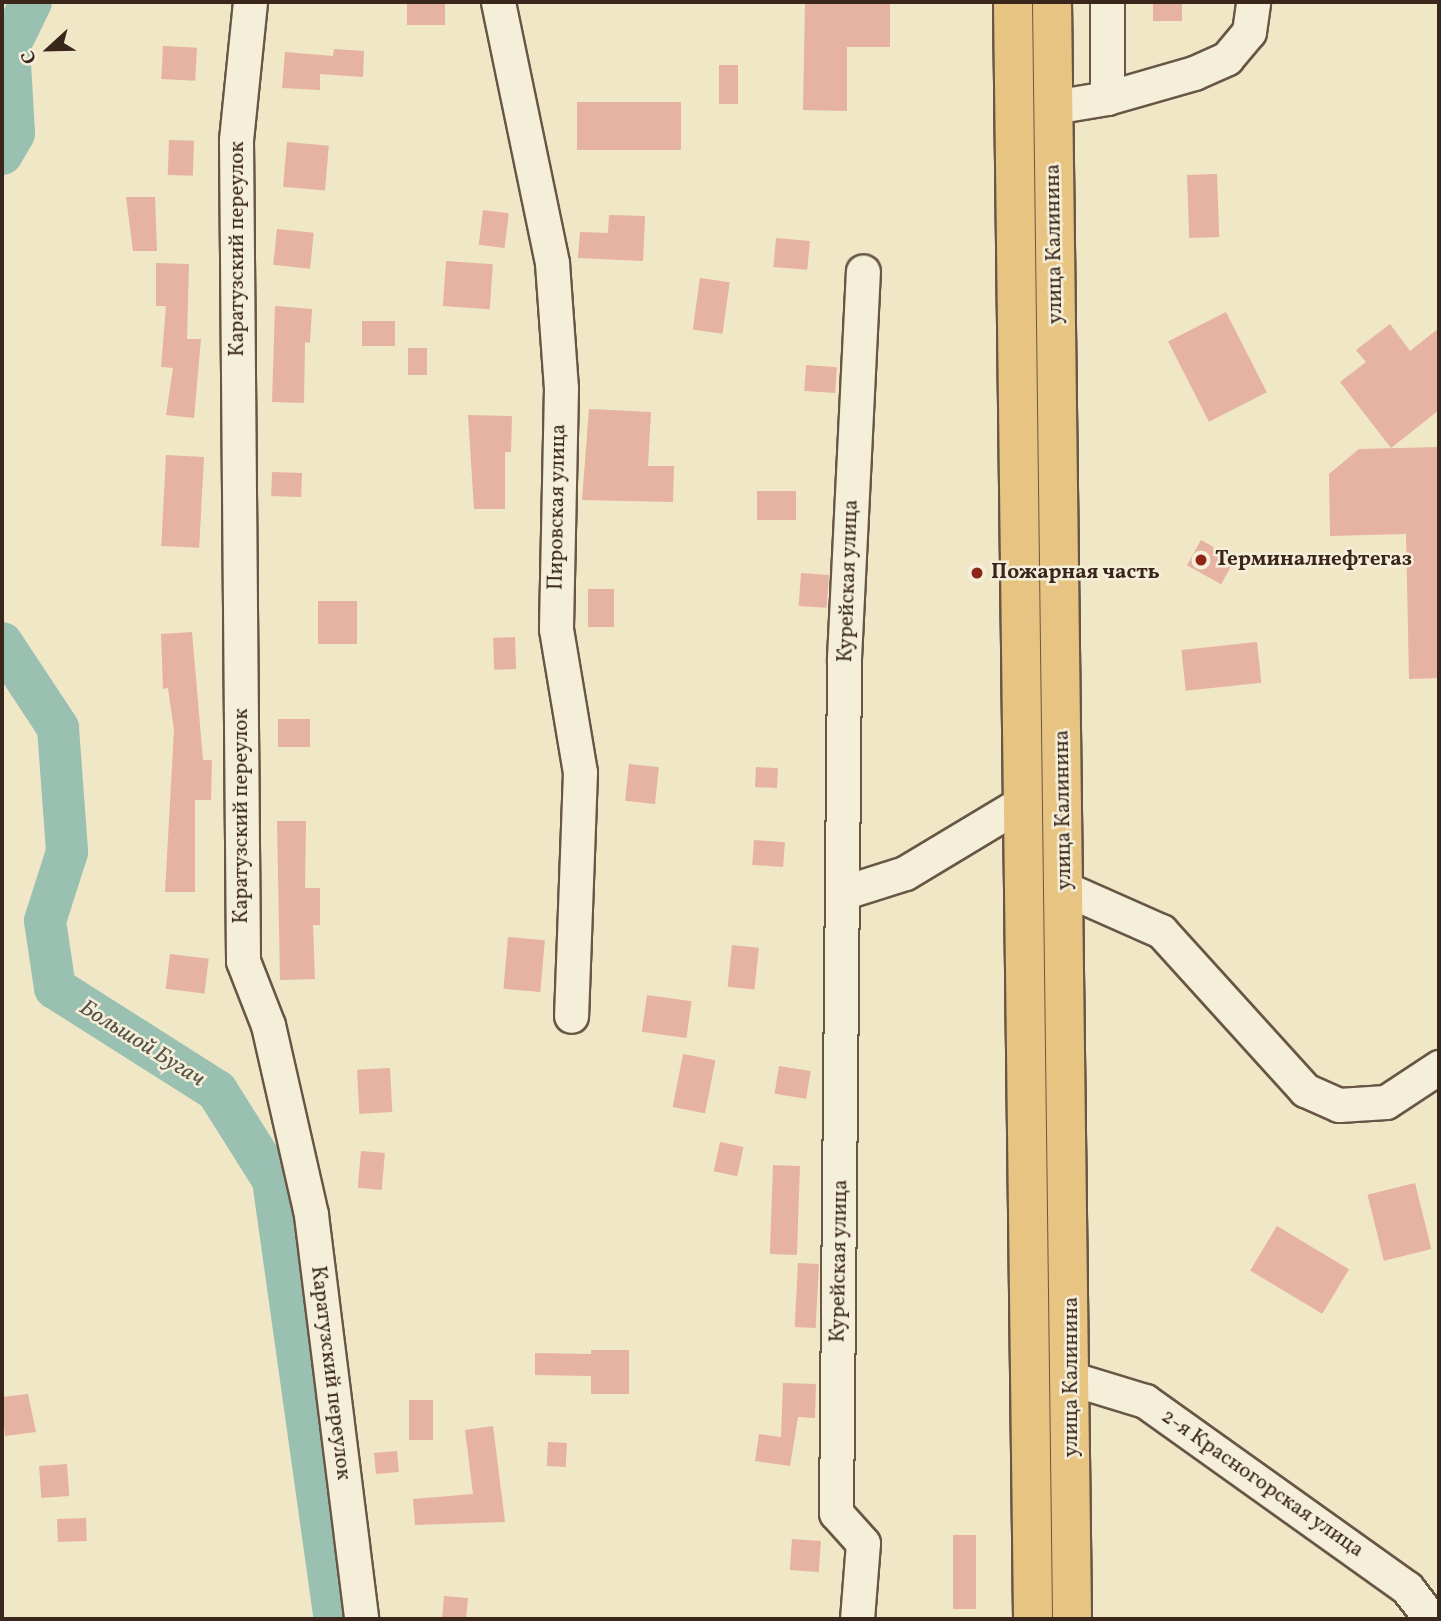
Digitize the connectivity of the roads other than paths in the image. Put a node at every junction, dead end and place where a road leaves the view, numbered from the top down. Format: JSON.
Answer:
{"nodes":[{"id":1,"x":250,"y":2,"type":"edge"},
{"id":2,"x":498,"y":2,"type":"edge"},
{"id":3,"x":1013,"y":2,"type":"edge"},
{"id":4,"x":1052,"y":2,"type":"edge"},
{"id":5,"x":1107,"y":2,"type":"edge"},
{"id":6,"x":1253,"y":2,"type":"edge"},
{"id":7,"x":1107,"y":98,"type":"junction"},
{"id":8,"x":1053,"y":107,"type":"junction"},
{"id":9,"x":863,"y":271,"type":"dead end"},
{"id":10,"x":1017,"y":352,"type":"junction"},
{"id":11,"x":1057,"y":353,"type":"junction"},
{"id":12,"x":1060,"y":501,"type":"junction"},
{"id":13,"x":1020,"y":502,"type":"junction"},
{"id":14,"x":1023,"y":802,"type":"junction"},
{"id":15,"x":1066,"y":889,"type":"junction"},
{"id":16,"x":845,"y":892,"type":"junction"},
{"id":17,"x":571,"y":1017,"type":"dead end"},
{"id":18,"x":1439,"y":1067,"type":"edge"},
{"id":19,"x":1073,"y":1379,"type":"junction"},
{"id":20,"x":361,"y":1619,"type":"edge"},
{"id":21,"x":857,"y":1619,"type":"edge"},
{"id":22,"x":1033,"y":1619,"type":"edge"},
{"id":23,"x":1072,"y":1619,"type":"edge"},
{"id":24,"x":1431,"y":1619,"type":"edge"}],
"edges":[{"from":1,"to":20,"type":"street","name":"Каратузский переулок"},
{"from":2,"to":17,"type":"street","name":"Пировская улица"},
{"from":3,"to":10,"type":"main road","name":"улица Калинина"},
{"from":4,"to":8,"type":"main road","name":"улица Калинина"},
{"from":5,"to":7,"type":"street"},
{"from":6,"to":7,"type":"street"},
{"from":7,"to":8,"type":"street"},
{"from":8,"to":11,"type":"main road","name":"улица Калинина"},
{"from":9,"to":16,"type":"street","name":"Курейская улица"},
{"from":10,"to":11,"type":"main road"},
{"from":10,"to":13,"type":"main road","name":"улица Калинина"},
{"from":11,"to":12,"type":"main road","name":"улица Калинина"},
{"from":12,"to":13,"type":"main road"},
{"from":12,"to":15,"type":"main road","name":"улица Калинина"},
{"from":13,"to":14,"type":"main road","name":"улица Калинина"},
{"from":14,"to":16,"type":"street"},
{"from":14,"to":22,"type":"main road","name":"улица Калинина"},
{"from":15,"to":18,"type":"street"},
{"from":15,"to":19,"type":"main road","name":"улица Калинина"},
{"from":16,"to":21,"type":"street","name":"Курейская улица"},
{"from":19,"to":23,"type":"main road","name":"улица Калинина"},
{"from":19,"to":24,"type":"street","name":"2-я Красногорская улица"}]}
